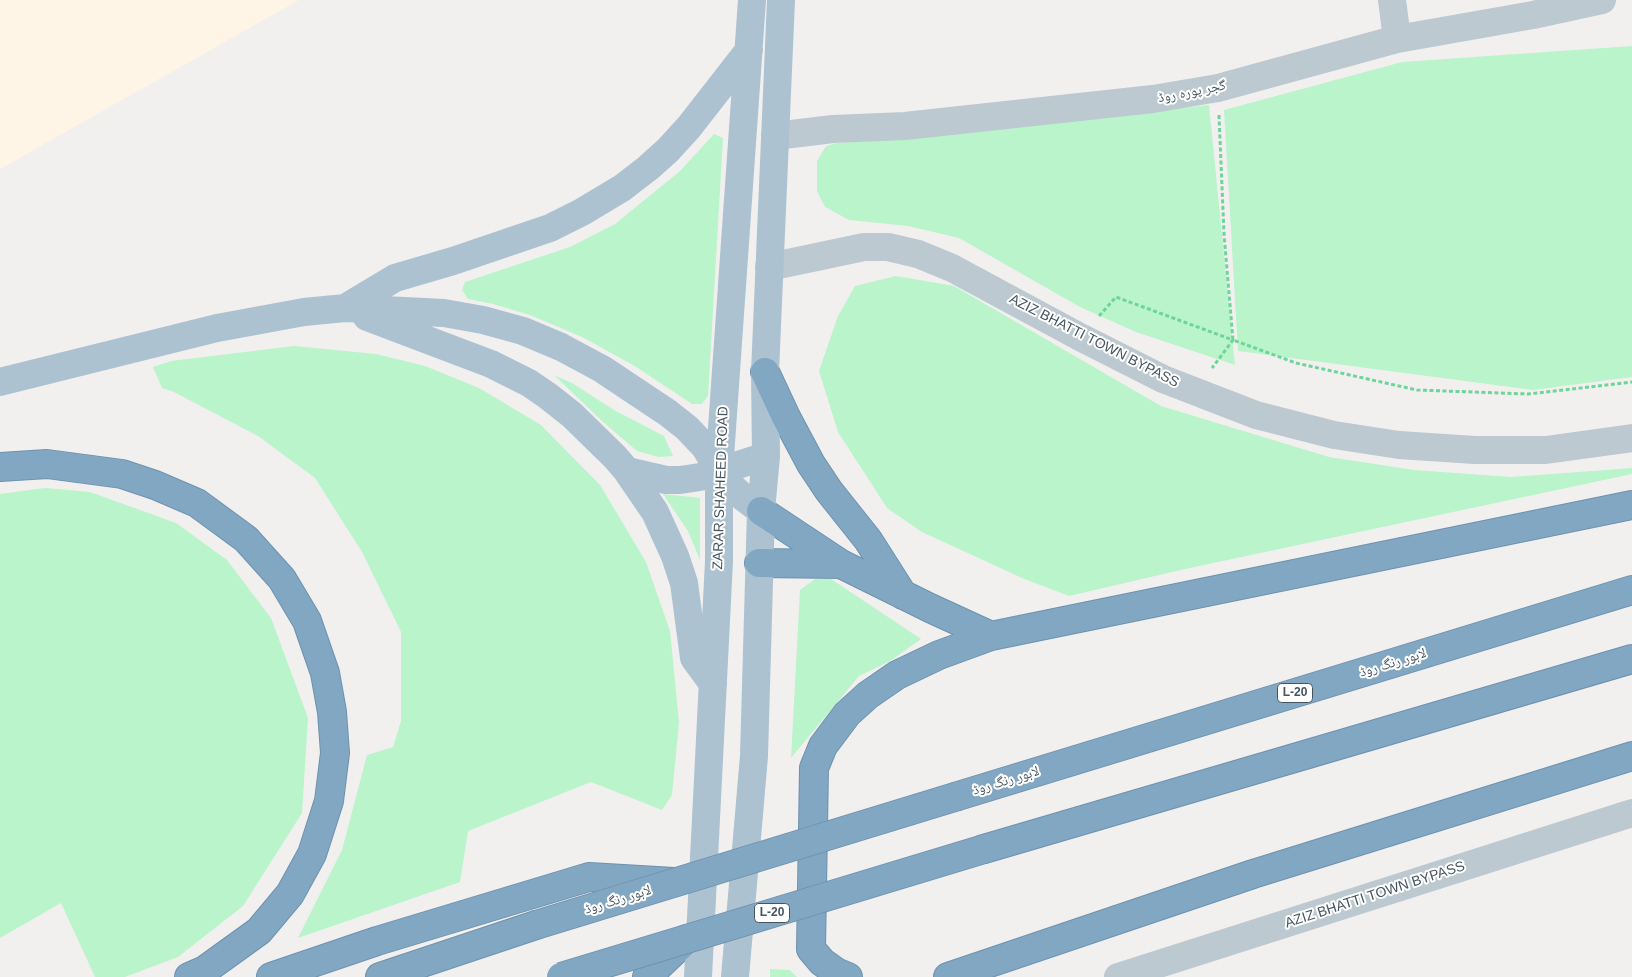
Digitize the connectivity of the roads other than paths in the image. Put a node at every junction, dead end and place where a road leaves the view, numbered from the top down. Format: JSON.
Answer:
{"nodes":[{"id":1,"x":752,"y":0,"type":"edge"},
{"id":2,"x":781,"y":0,"type":"edge"},
{"id":3,"x":1392,"y":0,"type":"edge"},
{"id":4,"x":1602,"y":0,"type":"edge"},
{"id":5,"x":1397,"y":39,"type":"junction"},
{"id":6,"x":749,"y":50,"type":"junction"},
{"id":7,"x":775,"y":136,"type":"junction"},
{"id":8,"x":769,"y":267,"type":"junction"},
{"id":9,"x":345,"y":308,"type":"junction"},
{"id":10,"x":766,"y":372,"type":"junction"},
{"id":11,"x":0,"y":382,"type":"edge"},
{"id":12,"x":1632,"y":438,"type":"edge"},
{"id":13,"x":766,"y":456,"type":"junction"},
{"id":14,"x":0,"y":466,"type":"edge"},
{"id":15,"x":627,"y":471,"type":"junction"},
{"id":16,"x":719,"y":471,"type":"junction"},
{"id":17,"x":1632,"y":505,"type":"edge"},
{"id":18,"x":761,"y":511,"type":"junction"},
{"id":19,"x":719,"y":561,"type":"junction"},
{"id":20,"x":759,"y":563,"type":"junction"},
{"id":21,"x":841,"y":564,"type":"junction"},
{"id":22,"x":1632,"y":590,"type":"edge"},
{"id":23,"x":903,"y":595,"type":"junction"},
{"id":24,"x":991,"y":636,"type":"junction"},
{"id":25,"x":1632,"y":659,"type":"edge"},
{"id":26,"x":713,"y":684,"type":"junction"},
{"id":27,"x":1632,"y":756,"type":"edge"},
{"id":28,"x":1632,"y":813,"type":"edge"},
{"id":29,"x":676,"y":882,"type":"junction"},
{"id":30,"x":687,"y":939,"type":"junction"},
{"id":31,"x":189,"y":977,"type":"edge"},
{"id":32,"x":271,"y":977,"type":"edge"},
{"id":33,"x":380,"y":977,"type":"edge"},
{"id":34,"x":561,"y":977,"type":"edge"},
{"id":35,"x":647,"y":977,"type":"edge"},
{"id":36,"x":698,"y":977,"type":"edge"},
{"id":37,"x":735,"y":977,"type":"edge"},
{"id":38,"x":848,"y":977,"type":"edge"},
{"id":39,"x":948,"y":977,"type":"edge"},
{"id":40,"x":1118,"y":977,"type":"edge"}],
"edges":[{"from":1,"to":6,"type":"main road","name":"ZARAR SHAHEED ROAD"},
{"from":2,"to":7,"type":"main road"},
{"from":3,"to":5,"type":"street"},
{"from":4,"to":5,"type":"street","name":"گجر پورہ روڈ"},
{"from":5,"to":7,"type":"street","name":"گجر پورہ روڈ"},
{"from":6,"to":9,"type":"main road"},
{"from":6,"to":16,"type":"main road","name":"ZARAR SHAHEED ROAD"},
{"from":7,"to":8,"type":"main road"},
{"from":8,"to":10,"type":"main road"},
{"from":8,"to":12,"type":"street","name":"AZIZ BHATTI TOWN BYPASS"},
{"from":9,"to":11,"type":"main road"},
{"from":9,"to":15,"type":"main road"},
{"from":9,"to":16,"type":"main road"},
{"from":10,"to":13,"type":"main road"},
{"from":10,"to":23,"type":"highway"},
{"from":13,"to":16,"type":"main road"},
{"from":13,"to":18,"type":"main road"},
{"from":14,"to":31,"type":"highway"},
{"from":15,"to":16,"type":"main road"},
{"from":15,"to":26,"type":"main road"},
{"from":16,"to":18,"type":"main road"},
{"from":16,"to":19,"type":"main road","name":"ZARAR SHAHEED ROAD"},
{"from":17,"to":24,"type":"highway"},
{"from":18,"to":20,"type":"main road"},
{"from":18,"to":21,"type":"highway"},
{"from":19,"to":20,"type":"main road"},
{"from":19,"to":26,"type":"main road","name":"ZARAR SHAHEED ROAD"},
{"from":20,"to":21,"type":"highway"},
{"from":20,"to":37,"type":"main road"},
{"from":21,"to":23,"type":"highway"},
{"from":22,"to":29,"type":"highway","name":"لاہور رنگ روڈ","number":"L-20","bridge":true},
{"from":23,"to":24,"type":"highway"},
{"from":24,"to":38,"type":"highway"},
{"from":25,"to":30,"type":"highway","number":"L-20","bridge":true},
{"from":26,"to":36,"type":"main road","name":"ZARAR SHAHEED ROAD"},
{"from":27,"to":39,"type":"highway"},
{"from":28,"to":40,"type":"street","name":"AZIZ BHATTI TOWN BYPASS"},
{"from":29,"to":32,"type":"highway"},
{"from":29,"to":33,"type":"highway","name":"لاہور رنگ روڈ","number":"L-20","bridge":true},
{"from":30,"to":34,"type":"highway","number":"L-20","bridge":true},
{"from":30,"to":35,"type":"highway"}]}
